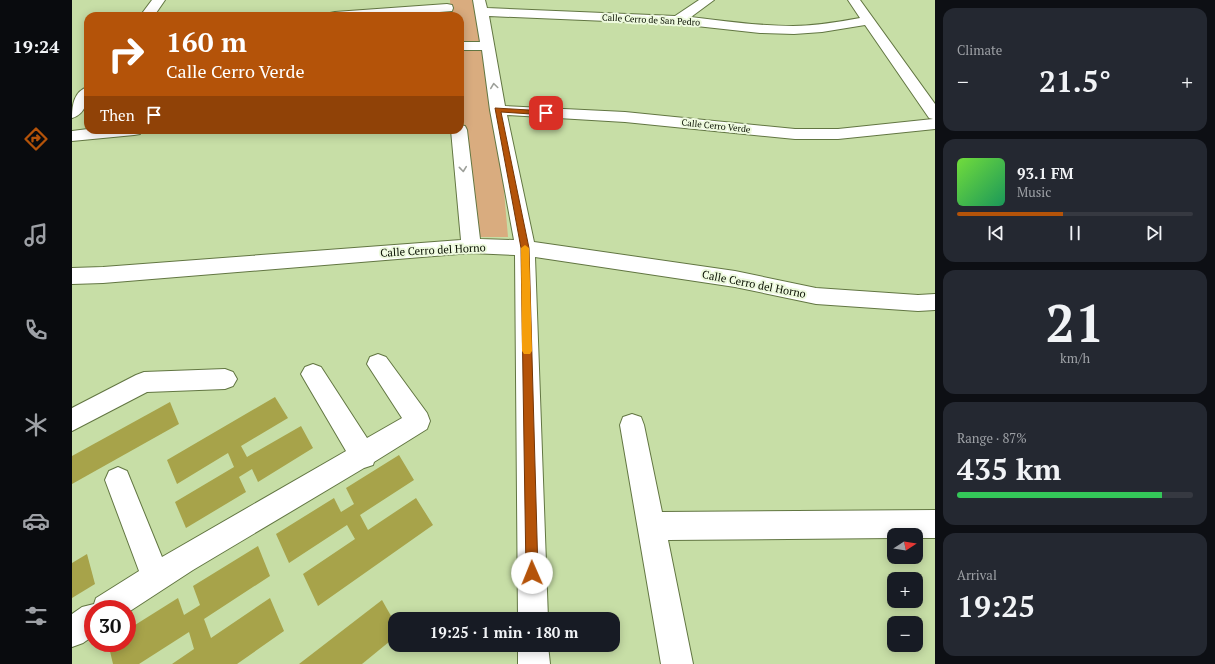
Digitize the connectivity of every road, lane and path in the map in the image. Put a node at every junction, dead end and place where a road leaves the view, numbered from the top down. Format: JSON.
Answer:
{"nodes":[{"id":1,"x":159,"y":0,"type":"edge"},
{"id":2,"x":708,"y":0,"type":"edge"},
{"id":3,"x":854,"y":0,"type":"edge"},
{"id":4,"x":480,"y":6,"type":"edge"},
{"id":5,"x":447,"y":8,"type":"edge"},
{"id":6,"x":150,"y":12,"type":"edge"},
{"id":7,"x":391,"y":12,"type":"edge"},
{"id":8,"x":678,"y":20,"type":"junction"},
{"id":9,"x":868,"y":21,"type":"junction"},
{"id":10,"x":464,"y":46,"type":"edge"},
{"id":11,"x":488,"y":46,"type":"junction"},
{"id":12,"x":84,"y":97,"type":"edge"},
{"id":13,"x":498,"y":110,"type":"junction"},
{"id":14,"x":72,"y":113,"type":"edge"},
{"id":15,"x":935,"y":115,"type":"edge"},
{"id":16,"x":935,"y":124,"type":"edge"},
{"id":17,"x":93,"y":134,"type":"edge"},
{"id":18,"x":459,"y":134,"type":"edge"},
{"id":19,"x":72,"y":136,"type":"edge"},
{"id":20,"x":471,"y":246,"type":"junction"},
{"id":21,"x":525,"y":248,"type":"junction"},
{"id":22,"x":72,"y":276,"type":"edge"},
{"id":23,"x":935,"y":302,"type":"edge"},
{"id":24,"x":378,"y":364,"type":"dead end"},
{"id":25,"x":313,"y":374,"type":"dead end"},
{"id":26,"x":225,"y":380,"type":"dead end"},
{"id":27,"x":72,"y":420,"type":"edge"},
{"id":28,"x":632,"y":425,"type":"dead end"},
{"id":29,"x":364,"y":456,"type":"junction"},
{"id":30,"x":118,"y":480,"type":"dead end"},
{"id":31,"x":935,"y":524,"type":"edge"},
{"id":32,"x":651,"y":526,"type":"junction"},
{"id":33,"x":155,"y":576,"type":"junction"},
{"id":34,"x":120,"y":600,"type":"edge"},
{"id":35,"x":533,"y":612,"type":"edge"},
{"id":36,"x":84,"y":624,"type":"edge"},
{"id":37,"x":72,"y":632,"type":"edge"},
{"id":38,"x":533,"y":652,"type":"edge"},
{"id":39,"x":534,"y":664,"type":"edge"},
{"id":40,"x":677,"y":664,"type":"edge"}],
"edges":[{"from":1,"to":6,"type":"street"},
{"from":2,"to":8,"type":"street"},
{"from":3,"to":9,"type":"street"},
{"from":4,"to":8,"type":"street","name":"Calle Cerro de San Pedro"},
{"from":4,"to":11,"type":"street"},
{"from":5,"to":7,"type":"street"},
{"from":8,"to":9,"type":"street","name":"Calle Cerro de San Pedro"},
{"from":9,"to":15,"type":"street"},
{"from":10,"to":11,"type":"street"},
{"from":13,"to":11,"type":"street","one_way":true},
{"from":12,"to":14,"type":"street"},
{"from":13,"to":16,"type":"street","name":"Calle Cerro Verde"},
{"from":13,"to":21,"type":"street"},
{"from":17,"to":19,"type":"street"},
{"from":18,"to":20,"type":"street","one_way":true},
{"from":20,"to":21,"type":"street","name":"Calle Cerro del Horno"},
{"from":20,"to":22,"type":"street","name":"Calle Cerro del Horno"},
{"from":21,"to":23,"type":"street","name":"Calle Cerro del Horno"},
{"from":21,"to":35,"type":"street"},
{"from":24,"to":29,"type":"street"},
{"from":25,"to":29,"type":"street"},
{"from":26,"to":27,"type":"street"},
{"from":28,"to":32,"type":"street"},
{"from":29,"to":33,"type":"street"},
{"from":30,"to":33,"type":"street"},
{"from":31,"to":32,"type":"street"},
{"from":32,"to":40,"type":"street"},
{"from":33,"to":34,"type":"street"},
{"from":36,"to":37,"type":"street"},
{"from":38,"to":39,"type":"street"}]}
